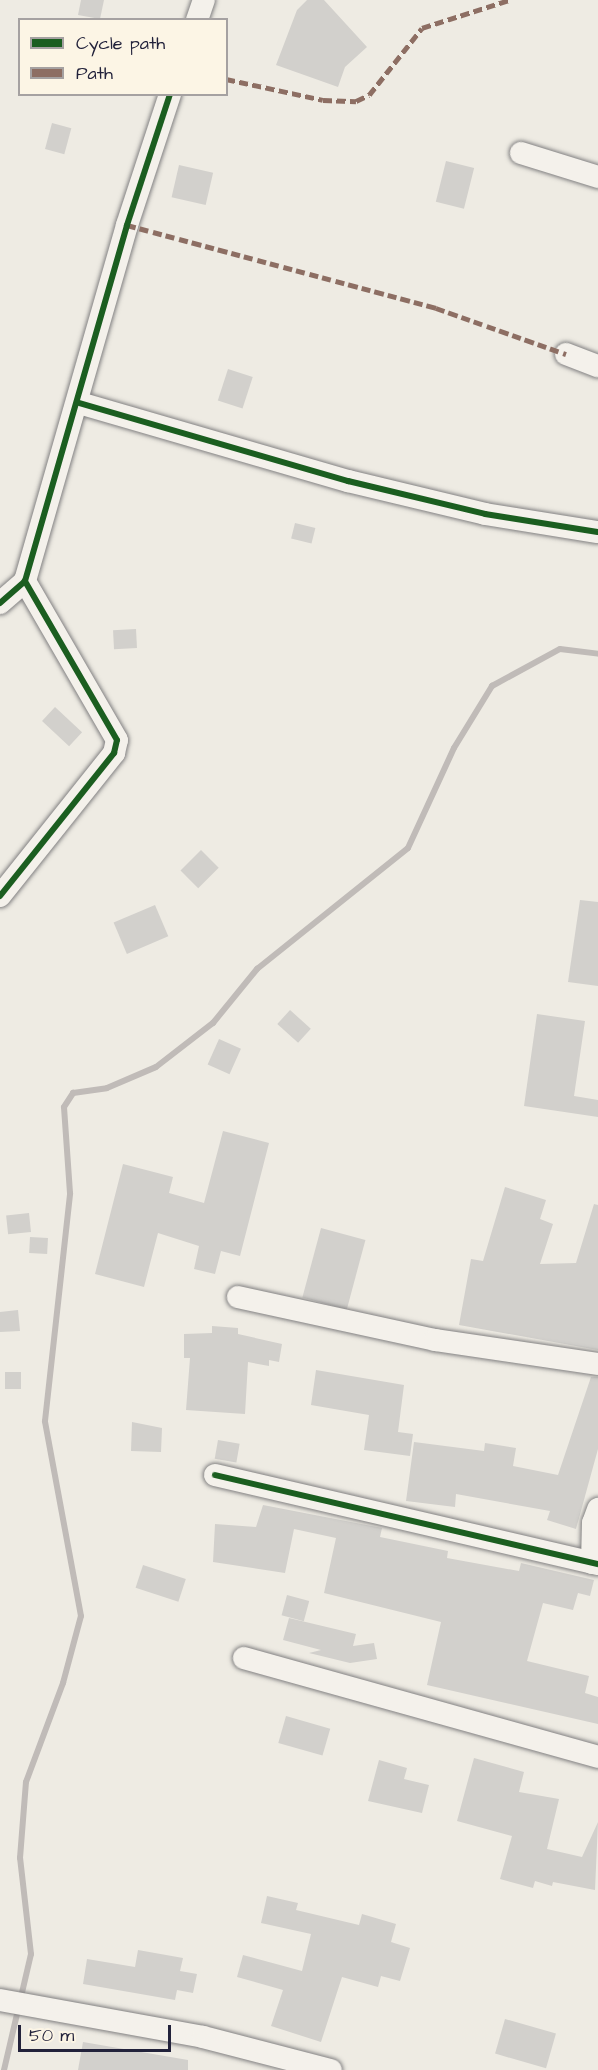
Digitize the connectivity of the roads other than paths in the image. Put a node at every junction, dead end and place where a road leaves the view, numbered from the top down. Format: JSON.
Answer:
{"nodes":[{"id":1,"x":204,"y":0,"type":"edge"},
{"id":2,"x":198,"y":18,"type":"edge"},
{"id":3,"x":169,"y":96,"type":"edge"},
{"id":4,"x":521,"y":153,"type":"dead end"},
{"id":5,"x":598,"y":177,"type":"edge"},
{"id":6,"x":566,"y":354,"type":"dead end"},
{"id":7,"x":598,"y":366,"type":"edge"},
{"id":8,"x":79,"y":403,"type":"junction"},
{"id":9,"x":598,"y":532,"type":"edge"},
{"id":10,"x":25,"y":581,"type":"junction"},
{"id":11,"x":0,"y":603,"type":"edge"},
{"id":12,"x":3,"y":887,"type":"edge"},
{"id":13,"x":238,"y":1297,"type":"dead end"},
{"id":14,"x":598,"y":1364,"type":"edge"},
{"id":15,"x":215,"y":1475,"type":"dead end"},
{"id":16,"x":598,"y":1509,"type":"edge"},
{"id":17,"x":595,"y":1564,"type":"edge"},
{"id":18,"x":244,"y":1658,"type":"dead end"},
{"id":19,"x":598,"y":1757,"type":"edge"},
{"id":20,"x":4,"y":2000,"type":"edge"},
{"id":21,"x":331,"y":2070,"type":"edge"}],
"edges":[{"from":1,"to":2,"type":"street"},
{"from":3,"to":8,"type":"street"},
{"from":4,"to":5,"type":"street"},
{"from":6,"to":7,"type":"street"},
{"from":8,"to":9,"type":"street"},
{"from":8,"to":10,"type":"street"},
{"from":10,"to":11,"type":"street"},
{"from":10,"to":12,"type":"street"},
{"from":13,"to":14,"type":"street"},
{"from":15,"to":17,"type":"street"},
{"from":16,"to":17,"type":"street"},
{"from":18,"to":19,"type":"street"},
{"from":20,"to":21,"type":"street"}]}
